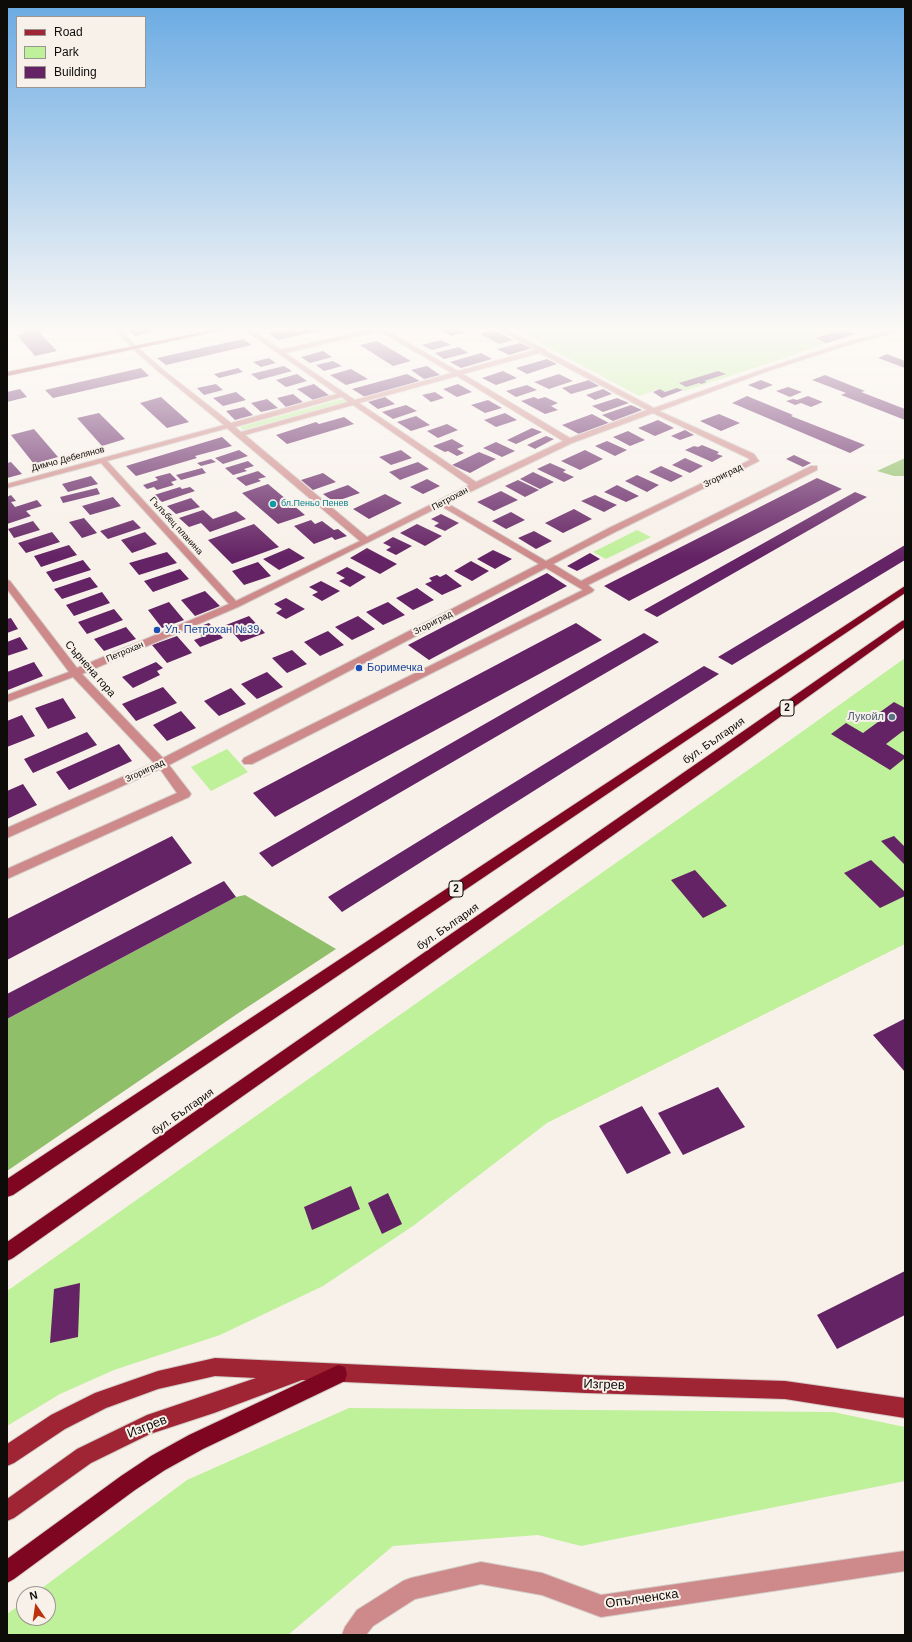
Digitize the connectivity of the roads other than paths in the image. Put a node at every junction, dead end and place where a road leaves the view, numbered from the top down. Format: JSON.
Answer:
{"nodes":[{"id":1,"x":202,"y":404,"type":"edge"},
{"id":2,"x":313,"y":404,"type":"edge"},
{"id":3,"x":352,"y":404,"type":"edge"},
{"id":4,"x":355,"y":404,"type":"edge"},
{"id":5,"x":507,"y":404,"type":"edge"},
{"id":6,"x":640,"y":404,"type":"edge"},
{"id":7,"x":670,"y":404,"type":"edge"},
{"id":8,"x":652,"y":410,"type":"junction"},
{"id":9,"x":231,"y":427,"type":"junction"},
{"id":10,"x":240,"y":434,"type":"junction"},
{"id":11,"x":569,"y":441,"type":"junction"},
{"id":12,"x":102,"y":460,"type":"junction"},
{"id":13,"x":814,"y":468,"type":"dead end"},
{"id":14,"x":475,"y":485,"type":"junction"},
{"id":15,"x":7,"y":486,"type":"edge"},
{"id":16,"x":442,"y":503,"type":"junction"},
{"id":17,"x":366,"y":541,"type":"junction"},
{"id":18,"x":547,"y":564,"type":"junction"},
{"id":19,"x":7,"y":583,"type":"edge"},
{"id":20,"x":581,"y":585,"type":"junction"},
{"id":21,"x":905,"y":589,"type":"edge"},
{"id":22,"x":235,"y":605,"type":"junction"},
{"id":23,"x":905,"y":623,"type":"edge"},
{"id":24,"x":75,"y":673,"type":"junction"},
{"id":25,"x":7,"y":699,"type":"edge"},
{"id":26,"x":248,"y":761,"type":"dead end"},
{"id":27,"x":162,"y":764,"type":"junction"},
{"id":28,"x":7,"y":833,"type":"edge"},
{"id":29,"x":7,"y":874,"type":"edge"},
{"id":30,"x":7,"y":1189,"type":"edge"},
{"id":31,"x":7,"y":1252,"type":"edge"},
{"id":32,"x":302,"y":1372,"type":"junction"},
{"id":33,"x":338,"y":1374,"type":"junction"},
{"id":34,"x":905,"y":1408,"type":"edge"},
{"id":35,"x":7,"y":1456,"type":"edge"},
{"id":36,"x":7,"y":1511,"type":"edge"},
{"id":37,"x":905,"y":1561,"type":"edge"},
{"id":38,"x":7,"y":1572,"type":"edge"},
{"id":39,"x":353,"y":1635,"type":"edge"}],
"edges":[{"from":1,"to":9,"type":"street"},
{"from":2,"to":9,"type":"street","name":"Димчо Дебелянов"},
{"from":3,"to":10,"type":"street"},
{"from":4,"to":14,"type":"street"},
{"from":5,"to":11,"type":"street"},
{"from":6,"to":8,"type":"street"},
{"from":7,"to":8,"type":"street","name":"Петрохан"},
{"from":8,"to":11,"type":"street","name":"Петрохан"},
{"from":8,"to":18,"type":"street","name":"Згориград"},
{"from":9,"to":10,"type":"street"},
{"from":9,"to":12,"type":"street","name":"Димчо Дебелянов"},
{"from":10,"to":17,"type":"street"},
{"from":11,"to":14,"type":"street","name":"Петрохан"},
{"from":12,"to":15,"type":"street","name":"Димчо Дебелянов"},
{"from":12,"to":22,"type":"street","name":"Гълъбец планина"},
{"from":13,"to":20,"type":"street"},
{"from":14,"to":16,"type":"street","name":"Петрохан"},
{"from":16,"to":17,"type":"street","name":"Петрохан"},
{"from":16,"to":18,"type":"street"},
{"from":17,"to":22,"type":"street","name":"Петрохан"},
{"from":18,"to":20,"type":"street"},
{"from":18,"to":27,"type":"street","name":"Згориград"},
{"from":19,"to":24,"type":"street","name":"Сърнена гора"},
{"from":20,"to":26,"type":"street"},
{"from":21,"to":30,"type":"highway","name":"бул. България","number":"2"},
{"from":22,"to":24,"type":"street","name":"Петрохан"},
{"from":23,"to":31,"type":"highway","name":"бул. България","number":"2"},
{"from":24,"to":25,"type":"street","name":"Петрохан"},
{"from":24,"to":27,"type":"street","name":"Сърнена гора"},
{"from":27,"to":28,"type":"street","name":"Згориград"},
{"from":27,"to":29,"type":"street","name":"Сърнена гора"},
{"from":32,"to":33,"type":"main road","name":"Изгрев"},
{"from":32,"to":35,"type":"main road","name":"Изгрев"},
{"from":32,"to":36,"type":"main road","name":"Изгрев"},
{"from":33,"to":34,"type":"main road","name":"Изгрев"},
{"from":33,"to":38,"type":"highway"},
{"from":37,"to":39,"type":"street","name":"Опълченска"}]}
